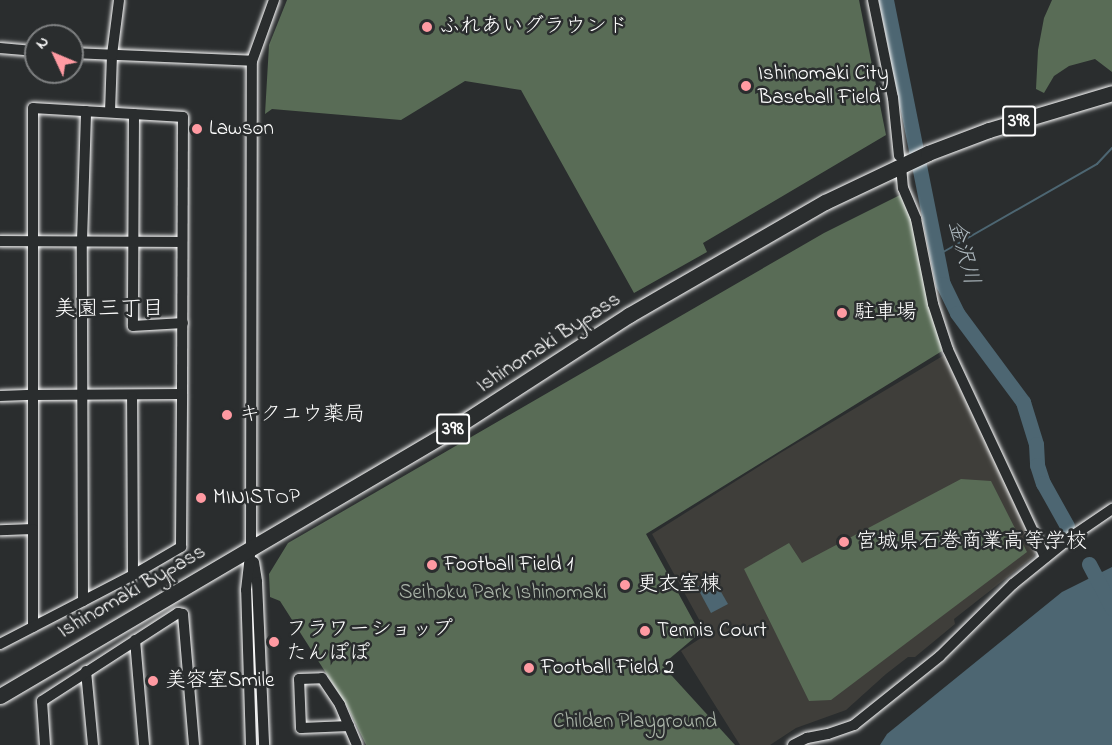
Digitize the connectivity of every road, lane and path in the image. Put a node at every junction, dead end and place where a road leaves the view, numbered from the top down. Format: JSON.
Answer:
{"nodes":[{"id":1,"x":119,"y":0,"type":"edge"},
{"id":2,"x":274,"y":0,"type":"edge"},
{"id":3,"x":873,"y":0,"type":"edge"},
{"id":4,"x":0,"y":48,"type":"edge"},
{"id":5,"x":24,"y":50,"type":"edge"},
{"id":6,"x":84,"y":54,"type":"edge"},
{"id":7,"x":111,"y":55,"type":"junction"},
{"id":8,"x":252,"y":61,"type":"junction"},
{"id":9,"x":1112,"y":93,"type":"edge"},
{"id":10,"x":86,"y":111,"type":"junction"},
{"id":11,"x":110,"y":112,"type":"junction"},
{"id":12,"x":134,"y":114,"type":"junction"},
{"id":13,"x":902,"y":162,"type":"junction"},
{"id":14,"x":0,"y":241,"type":"edge"},
{"id":15,"x":33,"y":241,"type":"junction"},
{"id":16,"x":82,"y":241,"type":"junction"},
{"id":17,"x":132,"y":241,"type":"junction"},
{"id":18,"x":182,"y":242,"type":"junction"},
{"id":19,"x":183,"y":323,"type":"junction"},
{"id":20,"x":182,"y":394,"type":"junction"},
{"id":21,"x":33,"y":395,"type":"junction"},
{"id":22,"x":83,"y":395,"type":"junction"},
{"id":23,"x":0,"y":396,"type":"edge"},
{"id":24,"x":132,"y":396,"type":"junction"},
{"id":25,"x":1112,"y":509,"type":"edge"},
{"id":26,"x":33,"y":529,"type":"junction"},
{"id":27,"x":0,"y":530,"type":"edge"},
{"id":28,"x":251,"y":547,"type":"junction"},
{"id":29,"x":1045,"y":557,"type":"junction"},
{"id":30,"x":133,"y":575,"type":"junction"},
{"id":31,"x":83,"y":601,"type":"junction"},
{"id":32,"x":33,"y":627,"type":"junction"},
{"id":33,"x":135,"y":640,"type":"junction"},
{"id":34,"x":0,"y":644,"type":"edge"},
{"id":35,"x":86,"y":671,"type":"junction"},
{"id":36,"x":0,"y":696,"type":"edge"},
{"id":37,"x":349,"y":726,"type":"junction"},
{"id":38,"x":45,"y":745,"type":"edge"},
{"id":39,"x":93,"y":745,"type":"edge"},
{"id":40,"x":144,"y":745,"type":"edge"},
{"id":41,"x":194,"y":745,"type":"edge"},
{"id":42,"x":251,"y":745,"type":"edge"},
{"id":43,"x":264,"y":745,"type":"edge"},
{"id":44,"x":357,"y":745,"type":"edge"},
{"id":45,"x":793,"y":745,"type":"edge"}],
"edges":[{"from":1,"to":7,"type":"street"},
{"from":2,"to":8,"type":"street"},
{"from":3,"to":13,"type":"street"},
{"from":4,"to":5,"type":"street"},
{"from":6,"to":7,"type":"street"},
{"from":7,"to":8,"type":"street"},
{"from":7,"to":11,"type":"street"},
{"from":8,"to":28,"type":"street"},
{"from":9,"to":13,"type":"highway","name":"Ishinomaki Bypass","number":"398"},
{"from":10,"to":11,"type":"street"},
{"from":10,"to":15,"type":"street"},
{"from":10,"to":16,"type":"street"},
{"from":11,"to":12,"type":"street"},
{"from":12,"to":17,"type":"street"},
{"from":12,"to":18,"type":"street"},
{"from":13,"to":28,"type":"highway","name":"Ishinomaki Bypass","number":"398"},
{"from":13,"to":29,"type":"street"},
{"from":14,"to":15,"type":"street"},
{"from":15,"to":16,"type":"street"},
{"from":15,"to":21,"type":"street"},
{"from":16,"to":17,"type":"street"},
{"from":16,"to":22,"type":"street"},
{"from":17,"to":18,"type":"street"},
{"from":17,"to":19,"type":"street"},
{"from":18,"to":19,"type":"street"},
{"from":19,"to":20,"type":"street"},
{"from":20,"to":24,"type":"street"},
{"from":20,"to":30,"type":"street"},
{"from":21,"to":22,"type":"street"},
{"from":21,"to":23,"type":"street"},
{"from":21,"to":26,"type":"street"},
{"from":22,"to":24,"type":"street"},
{"from":22,"to":31,"type":"street"},
{"from":24,"to":30,"type":"street"},
{"from":25,"to":29,"type":"street"},
{"from":26,"to":27,"type":"street"},
{"from":26,"to":32,"type":"street"},
{"from":28,"to":36,"type":"highway","name":"Ishinomaki Bypass","number":"398"},
{"from":28,"to":42,"type":"street"},
{"from":28,"to":43,"type":"street"},
{"from":29,"to":45,"type":"street"},
{"from":30,"to":31,"type":"street"},
{"from":31,"to":32,"type":"street"},
{"from":32,"to":34,"type":"street"},
{"from":33,"to":35,"type":"street"},
{"from":33,"to":40,"type":"street"},
{"from":33,"to":41,"type":"street"},
{"from":35,"to":38,"type":"street"},
{"from":35,"to":39,"type":"street"},
{"from":37,"to":37,"type":"street"},
{"from":37,"to":44,"type":"street"}]}
